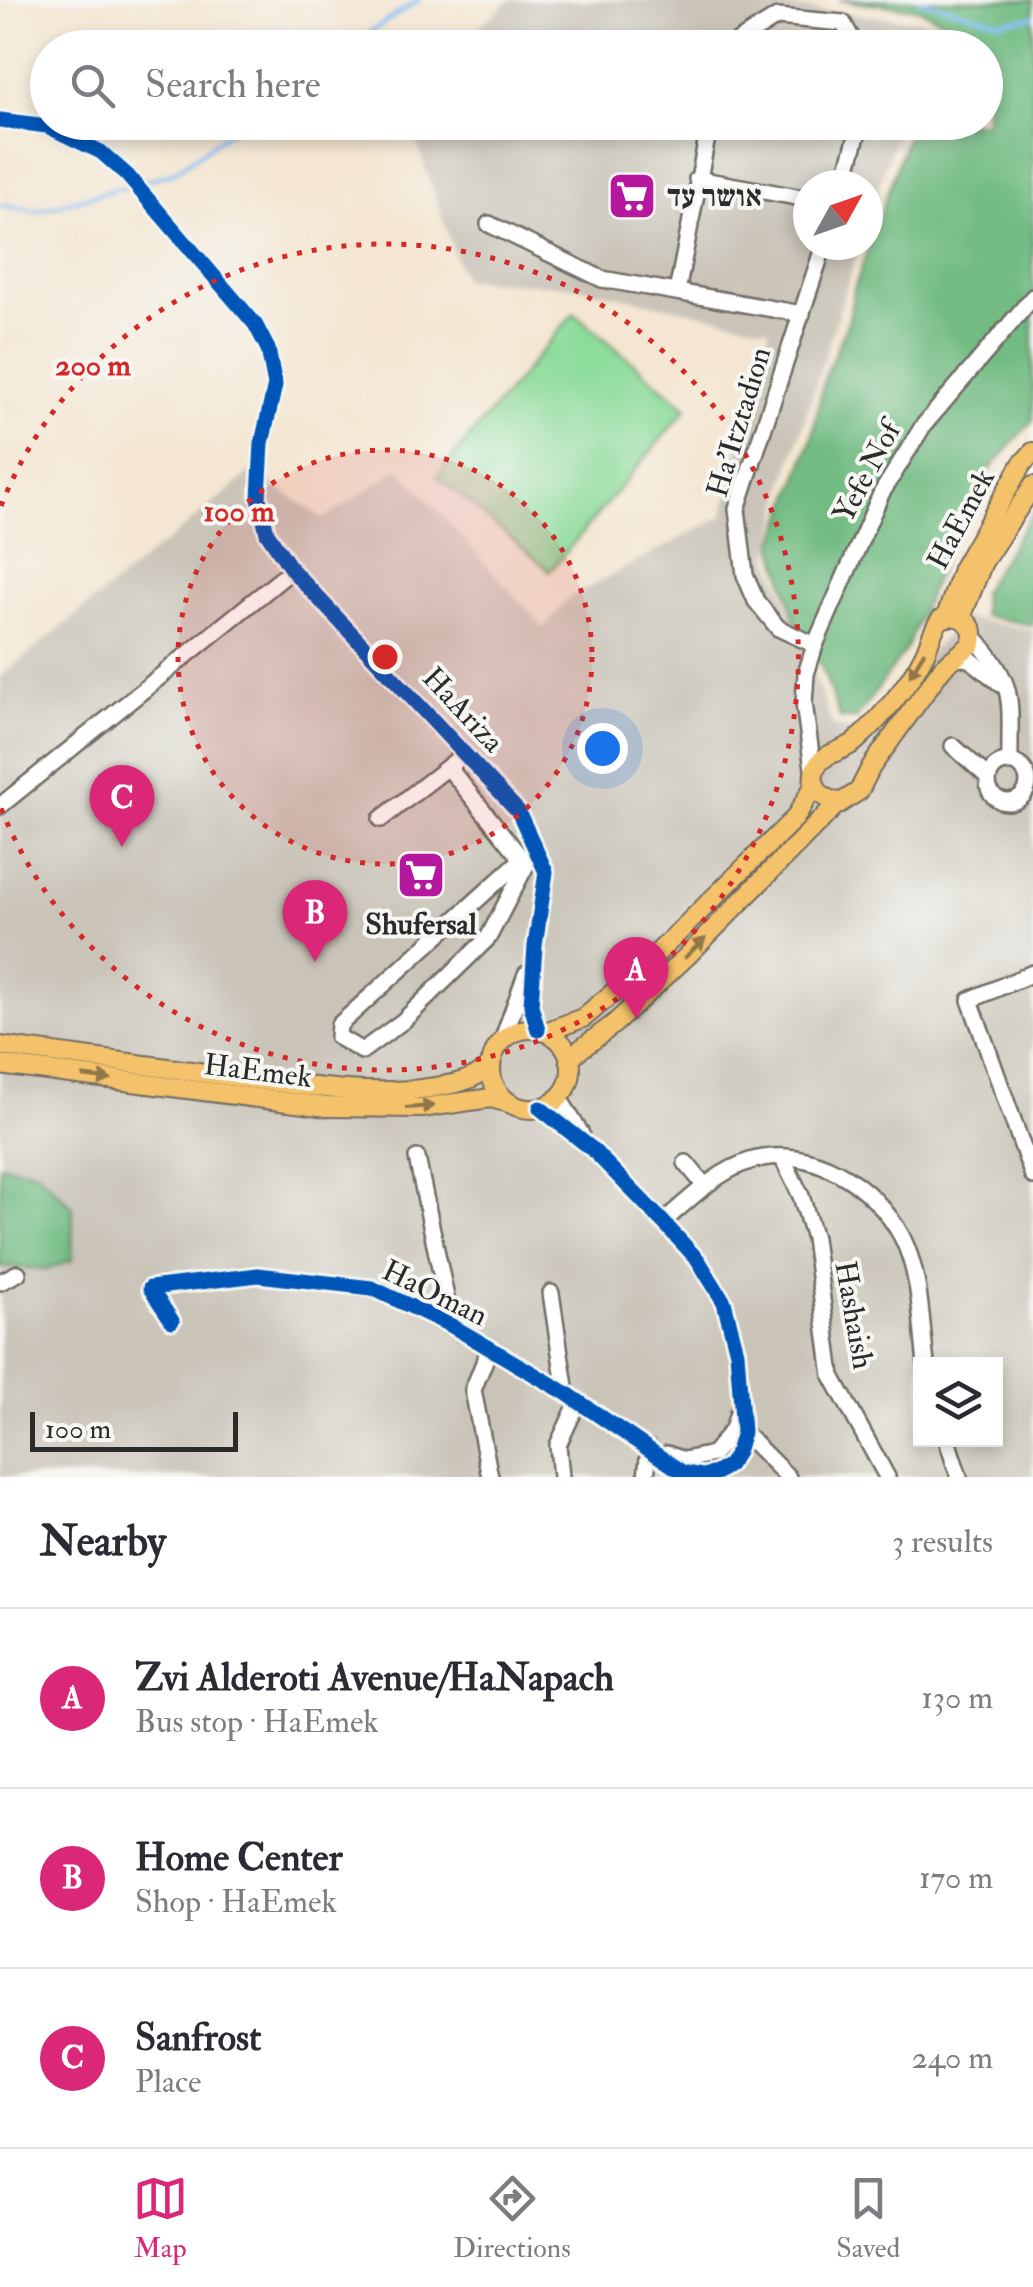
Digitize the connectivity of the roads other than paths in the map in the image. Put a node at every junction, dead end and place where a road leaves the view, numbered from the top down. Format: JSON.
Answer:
{"nodes":[{"id":1,"x":756,"y":30,"type":"edge"},
{"id":2,"x":847,"y":30,"type":"edge"},
{"id":3,"x":0,"y":120,"type":"edge"},
{"id":4,"x":30,"y":124,"type":"edge"},
{"id":5,"x":76,"y":140,"type":"edge"},
{"id":6,"x":706,"y":140,"type":"edge"},
{"id":7,"x":856,"y":140,"type":"edge"},
{"id":8,"x":847,"y":170,"type":"edge"},
{"id":9,"x":696,"y":179,"type":"junction"},
{"id":10,"x":793,"y":196,"type":"edge"},
{"id":11,"x":489,"y":224,"type":"dead end"},
{"id":12,"x":819,"y":260,"type":"edge"},
{"id":13,"x":678,"y":292,"type":"junction"},
{"id":14,"x":1033,"y":297,"type":"edge"},
{"id":15,"x":802,"y":314,"type":"junction"},
{"id":16,"x":1033,"y":452,"type":"edge"},
{"id":17,"x":1033,"y":486,"type":"edge"},
{"id":18,"x":292,"y":570,"type":"junction"},
{"id":19,"x":954,"y":617,"type":"junction"},
{"id":20,"x":974,"y":637,"type":"junction"},
{"id":21,"x":815,"y":646,"type":"junction"},
{"id":22,"x":957,"y":656,"type":"junction"},
{"id":23,"x":1009,"y":691,"type":"junction"},
{"id":24,"x":804,"y":704,"type":"junction"},
{"id":25,"x":953,"y":746,"type":"dead end"},
{"id":26,"x":467,"y":752,"type":"junction"},
{"id":27,"x":837,"y":752,"type":"junction"},
{"id":28,"x":1010,"y":763,"type":"junction"},
{"id":29,"x":448,"y":767,"type":"junction"},
{"id":30,"x":988,"y":777,"type":"junction"},
{"id":31,"x":814,"y":780,"type":"junction"},
{"id":32,"x":1028,"y":800,"type":"edge"},
{"id":33,"x":839,"y":802,"type":"junction"},
{"id":34,"x":0,"y":806,"type":"edge"},
{"id":35,"x":380,"y":819,"type":"dead end"},
{"id":36,"x":529,"y":854,"type":"junction"},
{"id":37,"x":534,"y":946,"type":"junction"},
{"id":38,"x":1033,"y":973,"type":"edge"},
{"id":39,"x":541,"y":1031,"type":"junction"},
{"id":40,"x":502,"y":1041,"type":"junction"},
{"id":41,"x":0,"y":1046,"type":"edge"},
{"id":42,"x":569,"y":1058,"type":"junction"},
{"id":43,"x":491,"y":1064,"type":"junction"},
{"id":44,"x":0,"y":1065,"type":"edge"},
{"id":45,"x":559,"y":1098,"type":"junction"},
{"id":46,"x":509,"y":1103,"type":"junction"},
{"id":47,"x":540,"y":1108,"type":"junction"},
{"id":48,"x":592,"y":1150,"type":"junction"},
{"id":49,"x":782,"y":1157,"type":"junction"},
{"id":50,"x":417,"y":1158,"type":"dead end"},
{"id":51,"x":686,"y":1163,"type":"dead end"},
{"id":52,"x":1033,"y":1176,"type":"edge"},
{"id":53,"x":706,"y":1186,"type":"junction"},
{"id":54,"x":663,"y":1222,"type":"junction"},
{"id":55,"x":18,"y":1273,"type":"dead end"},
{"id":56,"x":0,"y":1282,"type":"edge"},
{"id":57,"x":552,"y":1293,"type":"dead end"},
{"id":58,"x":172,"y":1321,"type":"dead end"},
{"id":59,"x":452,"y":1326,"type":"junction"},
{"id":60,"x":488,"y":1350,"type":"junction"},
{"id":61,"x":925,"y":1357,"type":"edge"},
{"id":62,"x":572,"y":1398,"type":"junction"},
{"id":63,"x":740,"y":1408,"type":"junction"},
{"id":64,"x":743,"y":1432,"type":"junction"},
{"id":65,"x":948,"y":1447,"type":"edge"},
{"id":66,"x":649,"y":1448,"type":"junction"},
{"id":67,"x":490,"y":1477,"type":"edge"},
{"id":68,"x":560,"y":1477,"type":"edge"},
{"id":69,"x":646,"y":1477,"type":"edge"},
{"id":70,"x":788,"y":1477,"type":"edge"},
{"id":71,"x":887,"y":1477,"type":"edge"},
{"id":72,"x":959,"y":1477,"type":"edge"}],
"edges":[{"from":1,"to":2,"type":"street"},
{"from":3,"to":4,"type":"street","name":"HaAriza"},
{"from":5,"to":18,"type":"street","name":"HaAriza"},
{"from":6,"to":9,"type":"street"},
{"from":7,"to":8,"type":"street"},
{"from":9,"to":10,"type":"street"},
{"from":9,"to":13,"type":"street"},
{"from":11,"to":13,"type":"street"},
{"from":12,"to":15,"type":"street","name":"Ha'Itztadion"},
{"from":13,"to":15,"type":"street"},
{"from":14,"to":21,"type":"street","name":"Yefe Nof"},
{"from":15,"to":21,"type":"street","name":"Ha'Itztadion"},
{"from":16,"to":19,"type":"main road","name":"HaEmek"},
{"from":17,"to":19,"type":"main road","name":"HaEmek"},
{"from":18,"to":26,"type":"street","name":"HaAriza"},
{"from":18,"to":34,"type":"street"},
{"from":19,"to":20,"type":"main road","name":"HaEmek"},
{"from":19,"to":27,"type":"main road","name":"HaEmek","one_way":true},
{"from":20,"to":22,"type":"main road"},
{"from":20,"to":23,"type":"street"},
{"from":21,"to":24,"type":"street","name":"Yefe Nof"},
{"from":22,"to":23,"type":"street"},
{"from":22,"to":33,"type":"main road"},
{"from":23,"to":28,"type":"street"},
{"from":24,"to":27,"type":"street"},
{"from":24,"to":31,"type":"street","name":"Yefe Nof"},
{"from":25,"to":30,"type":"street"},
{"from":26,"to":29,"type":"street"},
{"from":26,"to":36,"type":"street","name":"HaAriza"},
{"from":27,"to":31,"type":"main road","name":"HaEmek"},
{"from":28,"to":30,"type":"street"},
{"from":28,"to":32,"type":"street"},
{"from":29,"to":35,"type":"street"},
{"from":29,"to":36,"type":"street"},
{"from":30,"to":32,"type":"street"},
{"from":31,"to":33,"type":"main road"},
{"from":31,"to":39,"type":"main road","name":"HaEmek"},
{"from":42,"to":33,"type":"main road","one_way":true},
{"from":36,"to":36,"type":"street"},
{"from":36,"to":37,"type":"street","name":"HaAriza"},
{"from":37,"to":39,"type":"street","name":"HaAriza"},
{"from":37,"to":40,"type":"street","name":"HaAriza"},
{"from":38,"to":52,"type":"street"},
{"from":39,"to":40,"type":"main road"},
{"from":39,"to":42,"type":"main road"},
{"from":40,"to":43,"type":"main road"},
{"from":41,"to":43,"type":"main road","name":"HaEmek"},
{"from":42,"to":45,"type":"main road"},
{"from":43,"to":46,"type":"main road"},
{"from":44,"to":46,"type":"main road","name":"HaEmek","one_way":true},
{"from":45,"to":47,"type":"main road"},
{"from":45,"to":48,"type":"street"},
{"from":46,"to":47,"type":"main road"},
{"from":47,"to":48,"type":"street"},
{"from":48,"to":54,"type":"street"},
{"from":49,"to":53,"type":"street"},
{"from":49,"to":61,"type":"street"},
{"from":49,"to":71,"type":"street","name":"Hashaish"},
{"from":50,"to":59,"type":"street"},
{"from":51,"to":53,"type":"street"},
{"from":53,"to":54,"type":"street"},
{"from":54,"to":63,"type":"street"},
{"from":55,"to":56,"type":"street"},
{"from":57,"to":62,"type":"street"},
{"from":58,"to":59,"type":"street","name":"HaOman"},
{"from":59,"to":60,"type":"street","name":"HaOman"},
{"from":60,"to":62,"type":"street","name":"HaOman"},
{"from":60,"to":67,"type":"street"},
{"from":62,"to":66,"type":"street","name":"HaOman"},
{"from":62,"to":68,"type":"street"},
{"from":63,"to":64,"type":"street"},
{"from":63,"to":66,"type":"street"},
{"from":64,"to":66,"type":"street","name":"HaOman"},
{"from":64,"to":70,"type":"street"},
{"from":65,"to":72,"type":"street"},
{"from":66,"to":69,"type":"street"}]}
